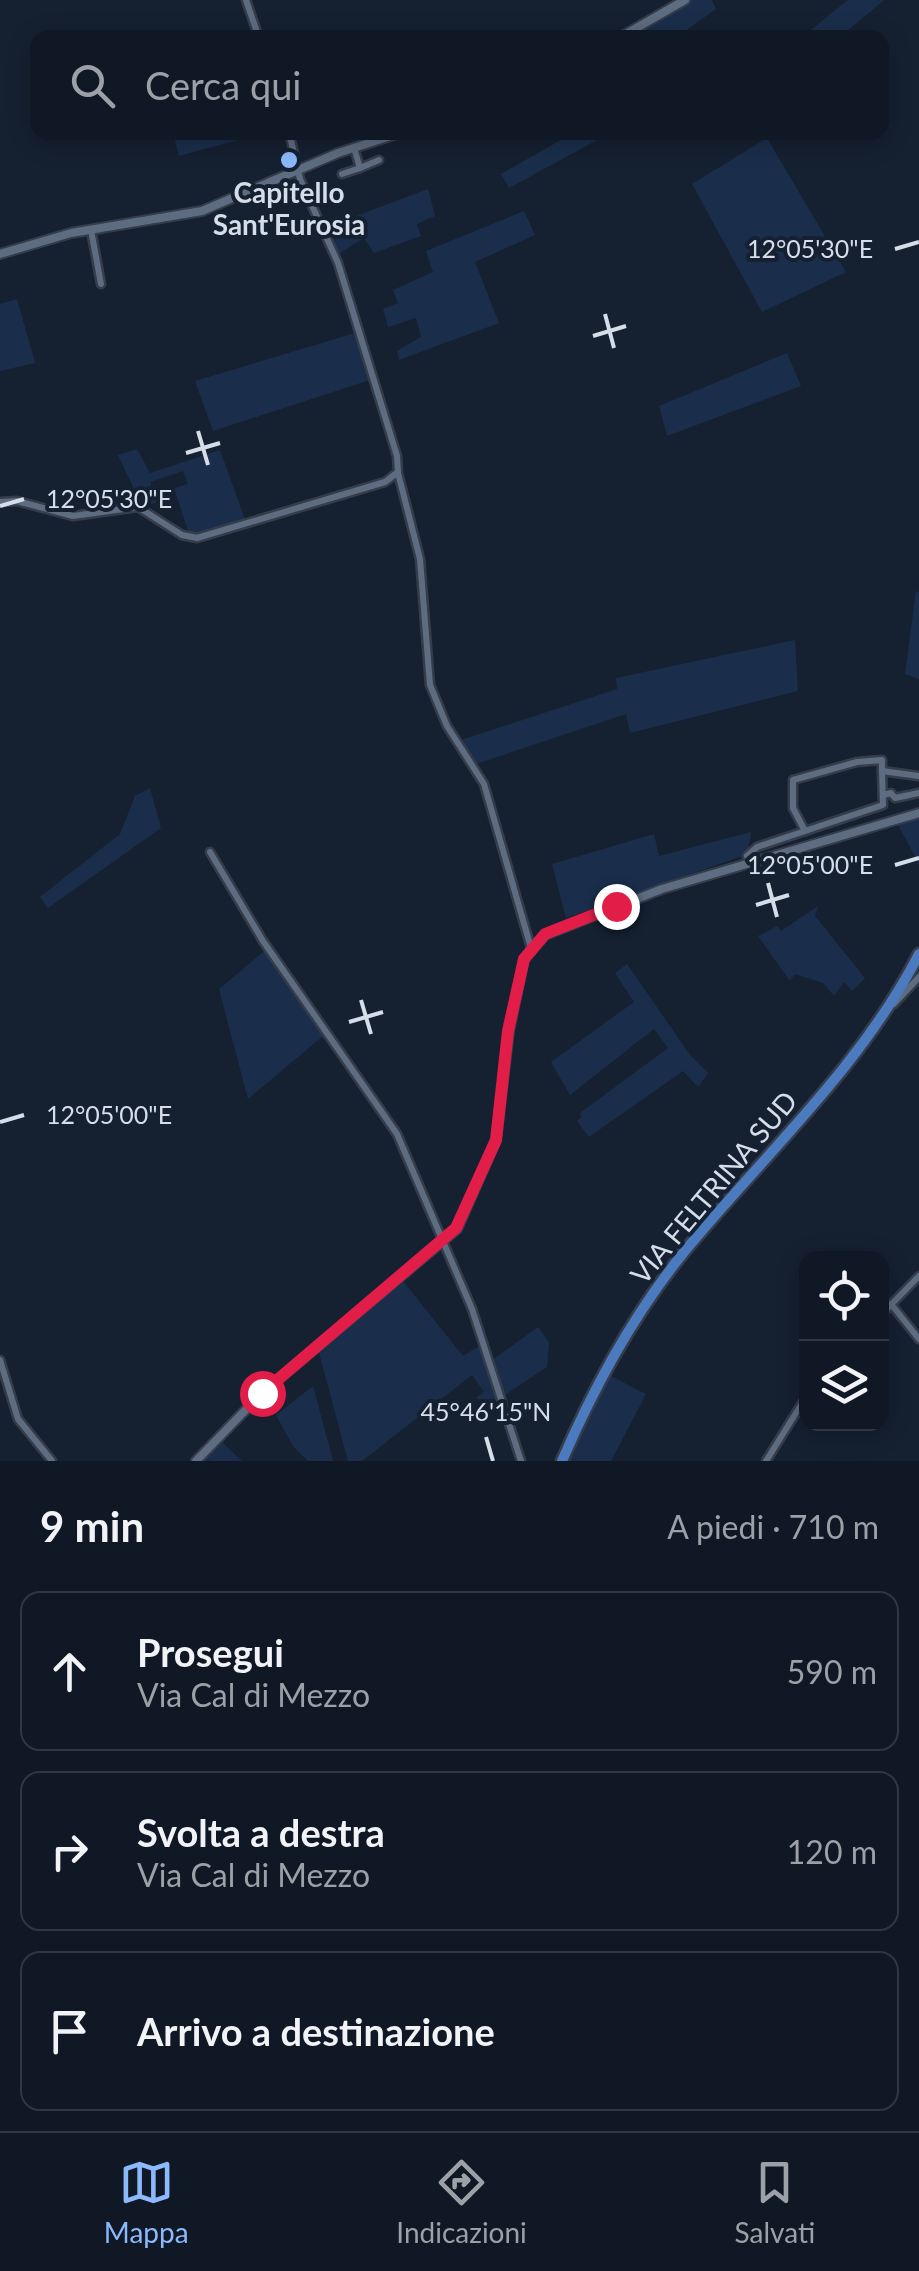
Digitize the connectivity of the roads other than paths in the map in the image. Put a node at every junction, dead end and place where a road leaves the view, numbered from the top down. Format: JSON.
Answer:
{"nodes":[{"id":1,"x":246,"y":0,"type":"edge"},
{"id":2,"x":684,"y":0,"type":"edge"},
{"id":3,"x":256,"y":30,"type":"edge"},
{"id":4,"x":633,"y":30,"type":"edge"},
{"id":5,"x":292,"y":140,"type":"edge"},
{"id":6,"x":378,"y":140,"type":"edge"},
{"id":7,"x":354,"y":148,"type":"junction"},
{"id":8,"x":380,"y":160,"type":"dead end"},
{"id":9,"x":360,"y":168,"type":"junction"},
{"id":10,"x":298,"y":169,"type":"junction"},
{"id":11,"x":342,"y":174,"type":"dead end"},
{"id":12,"x":92,"y":230,"type":"junction"},
{"id":13,"x":0,"y":254,"type":"edge"},
{"id":14,"x":101,"y":284,"type":"dead end"},
{"id":15,"x":398,"y":472,"type":"junction"},
{"id":16,"x":0,"y":502,"type":"edge"},
{"id":17,"x":882,"y":771,"type":"junction"},
{"id":18,"x":919,"y":776,"type":"edge"},
{"id":19,"x":919,"y":793,"type":"edge"},
{"id":20,"x":891,"y":794,"type":"junction"},
{"id":21,"x":919,"y":812,"type":"edge"},
{"id":22,"x":805,"y":831,"type":"junction"},
{"id":23,"x":210,"y":852,"type":"dead end"},
{"id":24,"x":747,"y":856,"type":"dead end"},
{"id":25,"x":531,"y":948,"type":"junction"},
{"id":26,"x":919,"y":954,"type":"edge"},
{"id":27,"x":919,"y":976,"type":"edge"},
{"id":28,"x":886,"y":1011,"type":"junction"},
{"id":29,"x":443,"y":1242,"type":"junction"},
{"id":30,"x":919,"y":1276,"type":"edge"},
{"id":31,"x":891,"y":1304,"type":"joint"},
{"id":32,"x":919,"y":1339,"type":"edge"},
{"id":33,"x":0,"y":1360,"type":"edge"},
{"id":34,"x":799,"y":1408,"type":"edge"},
{"id":35,"x":52,"y":1461,"type":"edge"},
{"id":36,"x":196,"y":1461,"type":"edge"},
{"id":37,"x":521,"y":1461,"type":"edge"},
{"id":38,"x":562,"y":1461,"type":"edge"},
{"id":39,"x":766,"y":1461,"type":"edge"}],
"edges":[{"from":1,"to":3,"type":"street"},
{"from":2,"to":4,"type":"street"},
{"from":5,"to":10,"type":"street"},
{"from":6,"to":7,"type":"street"},
{"from":7,"to":9,"type":"street"},
{"from":7,"to":10,"type":"street"},
{"from":8,"to":9,"type":"street"},
{"from":9,"to":11,"type":"street"},
{"from":10,"to":12,"type":"street"},
{"from":10,"to":15,"type":"street"},
{"from":12,"to":13,"type":"street"},
{"from":12,"to":14,"type":"street"},
{"from":15,"to":16,"type":"street"},
{"from":15,"to":25,"type":"street"},
{"from":17,"to":18,"type":"street"},
{"from":17,"to":20,"type":"street"},
{"from":17,"to":22,"type":"street"},
{"from":19,"to":20,"type":"street"},
{"from":20,"to":22,"type":"street"},
{"from":21,"to":25,"type":"street"},
{"from":22,"to":24,"type":"street"},
{"from":23,"to":29,"type":"street"},
{"from":25,"to":29,"type":"street"},
{"from":26,"to":28,"type":"main road","name":"VIA FELTRINA SUD"},
{"from":27,"to":28,"type":"street"},
{"from":28,"to":38,"type":"main road","name":"VIA FELTRINA SUD"},
{"from":29,"to":36,"type":"street"},
{"from":29,"to":37,"type":"street"},
{"from":30,"to":31,"type":"street"},
{"from":31,"to":32,"type":"street"},
{"from":33,"to":35,"type":"street"},
{"from":34,"to":39,"type":"street"}]}
